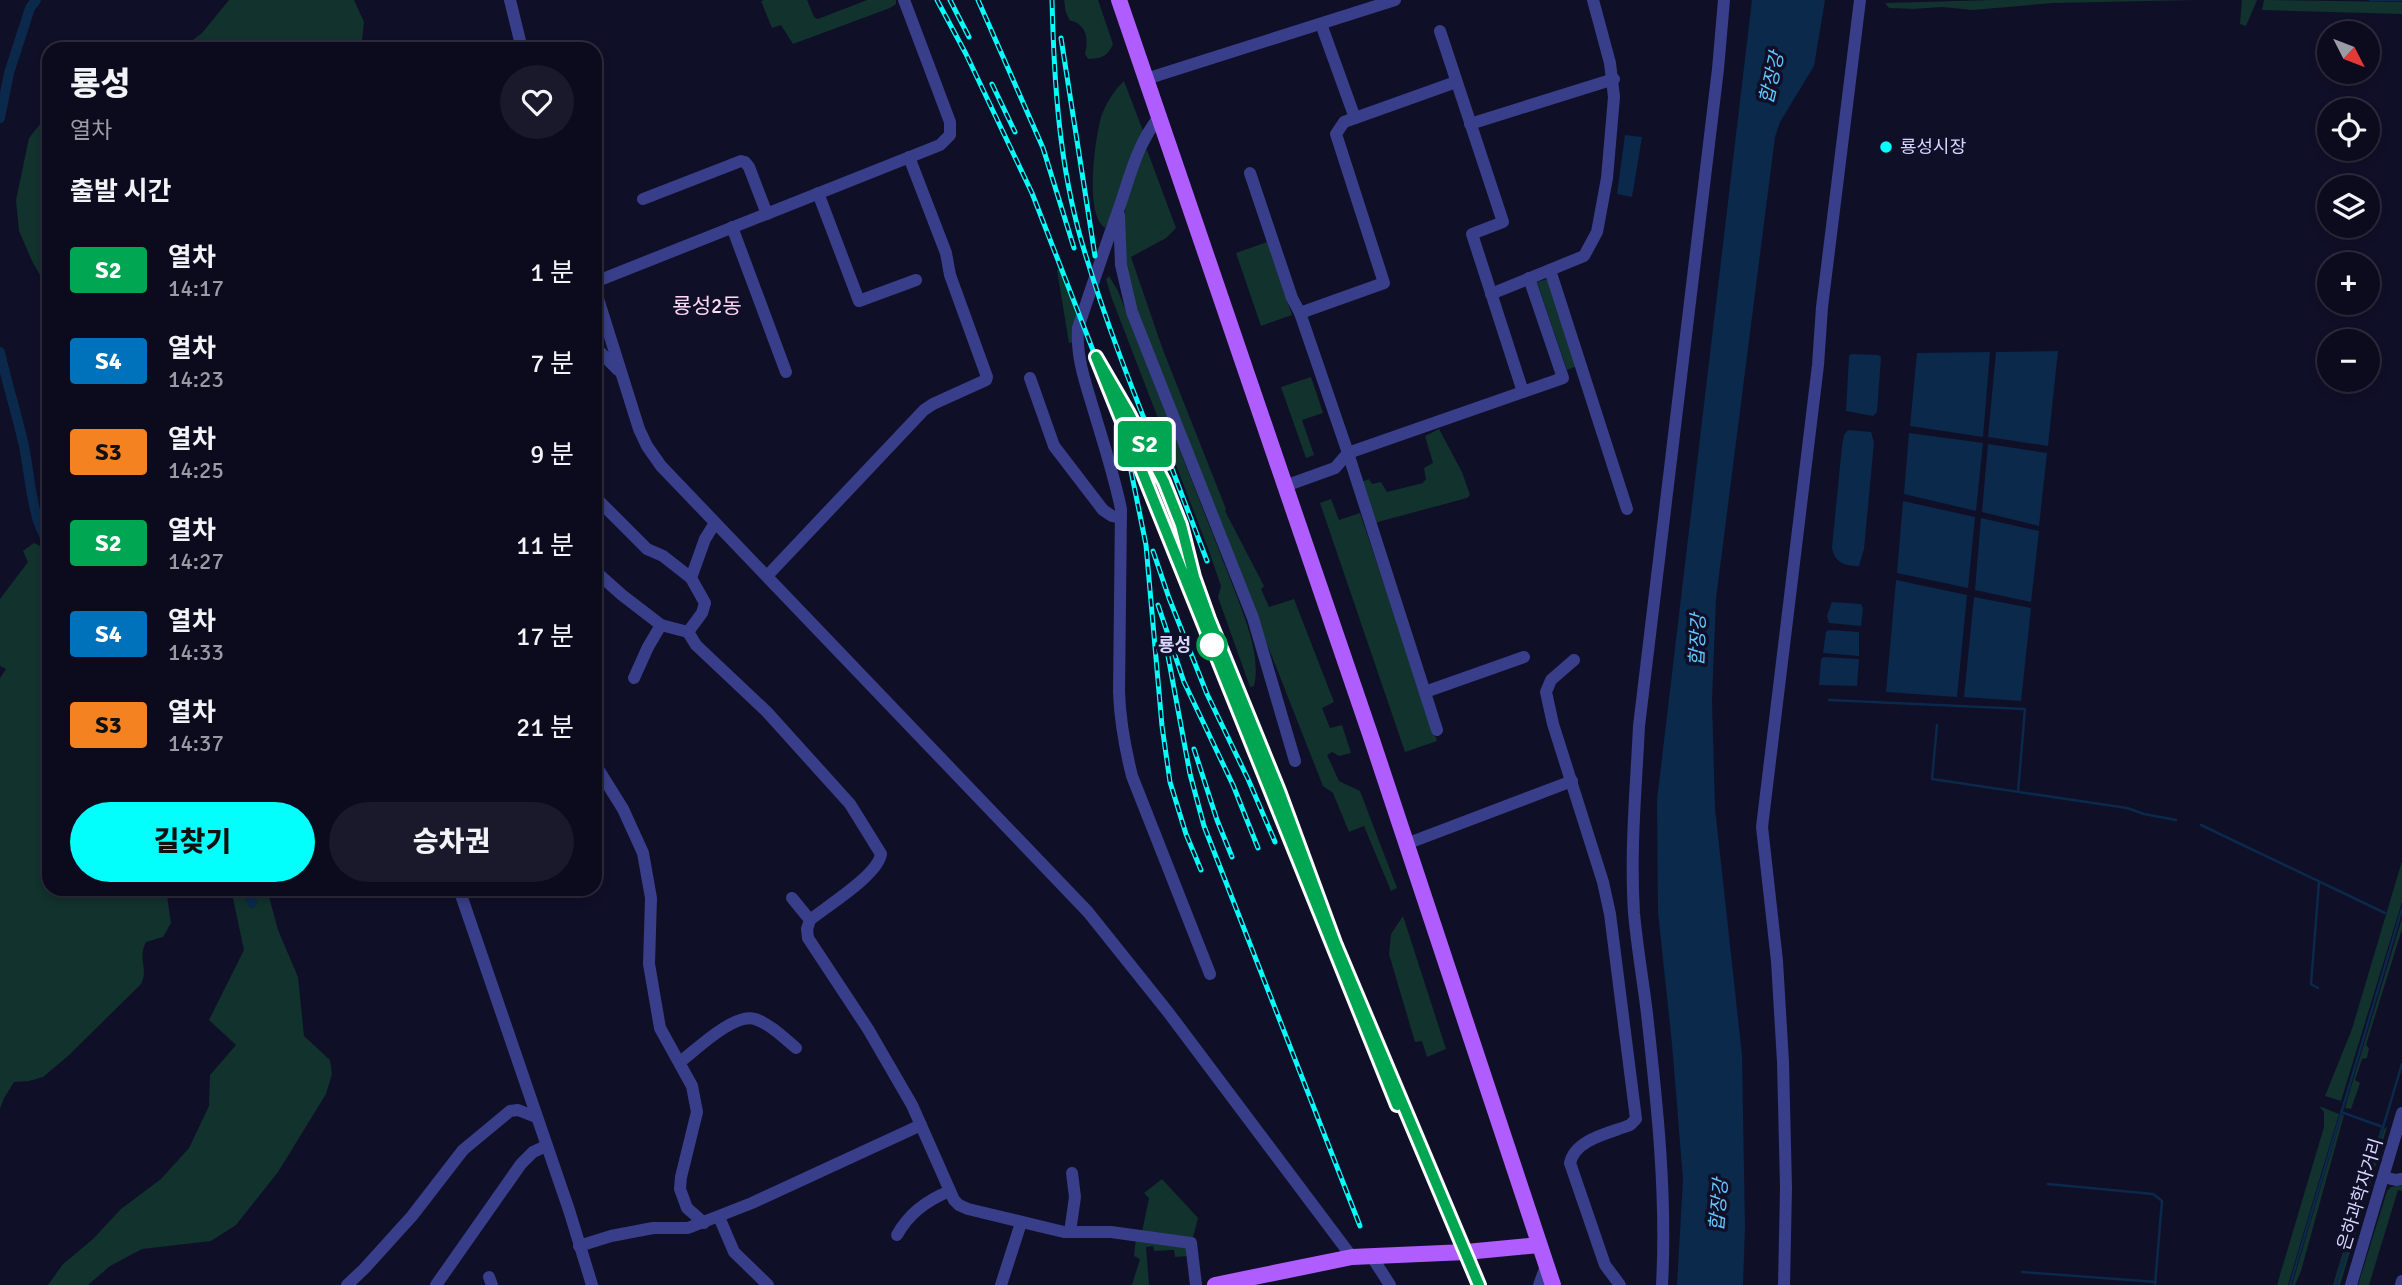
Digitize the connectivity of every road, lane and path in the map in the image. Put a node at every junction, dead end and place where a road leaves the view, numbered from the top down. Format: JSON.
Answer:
{"nodes":[{"id":1,"x":510,"y":0,"type":"edge"},
{"id":2,"x":904,"y":0,"type":"edge"},
{"id":3,"x":1119,"y":0,"type":"edge"},
{"id":4,"x":1395,"y":0,"type":"edge"},
{"id":5,"x":1593,"y":0,"type":"edge"},
{"id":6,"x":1724,"y":0,"type":"edge"},
{"id":7,"x":1860,"y":3,"type":"edge"},
{"id":8,"x":1321,"y":24,"type":"junction"},
{"id":9,"x":1440,"y":31,"type":"dead end"},
{"id":10,"x":520,"y":42,"type":"edge"},
{"id":11,"x":1146,"y":79,"type":"junction"},
{"id":12,"x":1614,"y":79,"type":"junction"},
{"id":13,"x":1456,"y":82,"type":"junction"},
{"id":14,"x":1159,"y":117,"type":"junction"},
{"id":15,"x":1355,"y":118,"type":"junction"},
{"id":16,"x":1470,"y":124,"type":"junction"},
{"id":17,"x":909,"y":157,"type":"junction"},
{"id":18,"x":1250,"y":173,"type":"dead end"},
{"id":19,"x":818,"y":193,"type":"junction"},
{"id":20,"x":643,"y":199,"type":"dead end"},
{"id":21,"x":1118,"y":210,"type":"junction"},
{"id":22,"x":767,"y":214,"type":"junction"},
{"id":23,"x":732,"y":227,"type":"junction"},
{"id":24,"x":1550,"y":270,"type":"junction"},
{"id":25,"x":1529,"y":278,"type":"junction"},
{"id":26,"x":602,"y":279,"type":"edge"},
{"id":27,"x":916,"y":280,"type":"dead end"},
{"id":28,"x":1491,"y":293,"type":"junction"},
{"id":29,"x":602,"y":312,"type":"edge"},
{"id":30,"x":1300,"y":313,"type":"junction"},
{"id":31,"x":602,"y":354,"type":"edge"},
{"id":32,"x":620,"y":372,"type":"junction"},
{"id":33,"x":786,"y":372,"type":"dead end"},
{"id":34,"x":1583,"y":372,"type":"junction"},
{"id":35,"x":1030,"y":377,"type":"dead end"},
{"id":36,"x":1563,"y":378,"type":"junction"},
{"id":37,"x":1523,"y":392,"type":"junction"},
{"id":38,"x":1348,"y":453,"type":"junction"},
{"id":39,"x":1285,"y":486,"type":"junction"},
{"id":40,"x":602,"y":504,"type":"edge"},
{"id":41,"x":1627,"y":509,"type":"dead end"},
{"id":42,"x":1121,"y":518,"type":"junction"},
{"id":43,"x":715,"y":523,"type":"junction"},
{"id":44,"x":602,"y":576,"type":"edge"},
{"id":45,"x":767,"y":576,"type":"junction"},
{"id":46,"x":691,"y":578,"type":"junction"},
{"id":47,"x":661,"y":625,"type":"junction"},
{"id":48,"x":688,"y":632,"type":"junction"},
{"id":49,"x":1524,"y":657,"type":"dead end"},
{"id":50,"x":1574,"y":660,"type":"dead end"},
{"id":51,"x":634,"y":678,"type":"dead end"},
{"id":52,"x":1425,"y":692,"type":"junction"},
{"id":53,"x":1437,"y":730,"type":"dead end"},
{"id":54,"x":1295,"y":761,"type":"dead end"},
{"id":55,"x":602,"y":775,"type":"edge"},
{"id":56,"x":1572,"y":781,"type":"junction"},
{"id":57,"x":1406,"y":844,"type":"junction"},
{"id":58,"x":461,"y":896,"type":"edge"},
{"id":59,"x":792,"y":898,"type":"dead end"},
{"id":60,"x":810,"y":920,"type":"junction"},
{"id":61,"x":1210,"y":974,"type":"dead end"},
{"id":62,"x":796,"y":1048,"type":"dead end"},
{"id":63,"x":680,"y":1062,"type":"junction"},
{"id":64,"x":2402,"y":1113,"type":"edge"},
{"id":65,"x":536,"y":1117,"type":"junction"},
{"id":66,"x":921,"y":1125,"type":"junction"},
{"id":67,"x":2397,"y":1145,"type":"edge"},
{"id":68,"x":546,"y":1146,"type":"junction"},
{"id":69,"x":1072,"y":1173,"type":"dead end"},
{"id":70,"x":2383,"y":1177,"type":"junction"},
{"id":71,"x":2402,"y":1179,"type":"edge"},
{"id":72,"x":950,"y":1191,"type":"junction"},
{"id":73,"x":719,"y":1217,"type":"junction"},
{"id":74,"x":704,"y":1223,"type":"junction"},
{"id":75,"x":1021,"y":1223,"type":"junction"},
{"id":76,"x":1070,"y":1232,"type":"junction"},
{"id":77,"x":897,"y":1235,"type":"dead end"},
{"id":78,"x":1539,"y":1245,"type":"junction"},
{"id":79,"x":579,"y":1246,"type":"junction"},
{"id":80,"x":1372,"y":1256,"type":"junction"},
{"id":81,"x":1352,"y":1257,"type":"junction"},
{"id":82,"x":1546,"y":1266,"type":"junction"},
{"id":83,"x":1245,"y":1282,"type":"edge"},
{"id":84,"x":1004,"y":1284,"type":"edge"},
{"id":85,"x":347,"y":1285,"type":"edge"},
{"id":86,"x":436,"y":1285,"type":"edge"},
{"id":87,"x":592,"y":1285,"type":"edge"},
{"id":88,"x":768,"y":1285,"type":"edge"},
{"id":89,"x":1196,"y":1285,"type":"edge"},
{"id":90,"x":1215,"y":1285,"type":"edge"},
{"id":91,"x":1390,"y":1285,"type":"edge"},
{"id":92,"x":1539,"y":1285,"type":"edge"},
{"id":93,"x":1553,"y":1285,"type":"edge"},
{"id":94,"x":1620,"y":1285,"type":"edge"},
{"id":95,"x":1662,"y":1285,"type":"edge"},
{"id":96,"x":1784,"y":1285,"type":"edge"},
{"id":97,"x":2351,"y":1285,"type":"edge"}],
"edges":[{"from":1,"to":10,"type":"street"},
{"from":2,"to":17,"type":"street"},
{"from":3,"to":11,"type":"main road"},
{"from":4,"to":8,"type":"street"},
{"from":5,"to":12,"type":"street"},
{"from":6,"to":95,"type":"street"},
{"from":7,"to":96,"type":"street"},
{"from":8,"to":11,"type":"street"},
{"from":8,"to":15,"type":"street"},
{"from":9,"to":13,"type":"street"},
{"from":11,"to":14,"type":"main road"},
{"from":12,"to":16,"type":"street"},
{"from":12,"to":24,"type":"street"},
{"from":13,"to":15,"type":"street"},
{"from":13,"to":16,"type":"street"},
{"from":14,"to":21,"type":"street"},
{"from":14,"to":39,"type":"main road"},
{"from":15,"to":30,"type":"street"},
{"from":16,"to":28,"type":"street"},
{"from":17,"to":19,"type":"street"},
{"from":17,"to":45,"type":"street"},
{"from":18,"to":30,"type":"street"},
{"from":19,"to":22,"type":"street"},
{"from":19,"to":27,"type":"street"},
{"from":20,"to":22,"type":"street"},
{"from":21,"to":42,"type":"street"},
{"from":21,"to":54,"type":"street"},
{"from":22,"to":23,"type":"street"},
{"from":23,"to":26,"type":"street"},
{"from":23,"to":33,"type":"street"},
{"from":24,"to":25,"type":"street"},
{"from":24,"to":34,"type":"street"},
{"from":25,"to":28,"type":"street"},
{"from":25,"to":36,"type":"street"},
{"from":28,"to":37,"type":"street"},
{"from":29,"to":32,"type":"street"},
{"from":30,"to":38,"type":"street"},
{"from":31,"to":32,"type":"street"},
{"from":32,"to":43,"type":"street"},
{"from":34,"to":36,"type":"street"},
{"from":34,"to":41,"type":"street"},
{"from":35,"to":42,"type":"street"},
{"from":36,"to":37,"type":"street"},
{"from":37,"to":38,"type":"street"},
{"from":38,"to":39,"type":"street"},
{"from":38,"to":52,"type":"street"},
{"from":39,"to":57,"type":"main road"},
{"from":40,"to":46,"type":"street"},
{"from":42,"to":61,"type":"street"},
{"from":43,"to":45,"type":"street"},
{"from":43,"to":46,"type":"street"},
{"from":44,"to":47,"type":"street"},
{"from":45,"to":81,"type":"street"},
{"from":46,"to":48,"type":"street"},
{"from":47,"to":48,"type":"street"},
{"from":47,"to":51,"type":"street"},
{"from":48,"to":60,"type":"street"},
{"from":49,"to":52,"type":"street"},
{"from":50,"to":56,"type":"street"},
{"from":52,"to":53,"type":"street"},
{"from":55,"to":63,"type":"street"},
{"from":56,"to":57,"type":"street"},
{"from":56,"to":94,"type":"street"},
{"from":57,"to":78,"type":"main road"},
{"from":58,"to":65,"type":"street"},
{"from":59,"to":60,"type":"street"},
{"from":60,"to":66,"type":"street"},
{"from":62,"to":63,"type":"street"},
{"from":63,"to":74,"type":"street"},
{"from":64,"to":67,"type":"street","name":"은하과학자거리"},
{"from":65,"to":68,"type":"street"},
{"from":65,"to":85,"type":"street"},
{"from":66,"to":72,"type":"street"},
{"from":66,"to":73,"type":"street"},
{"from":67,"to":70,"type":"street","name":"은하과학자거리"},
{"from":68,"to":79,"type":"street"},
{"from":68,"to":86,"type":"street"},
{"from":69,"to":76,"type":"street"},
{"from":70,"to":71,"type":"street"},
{"from":70,"to":97,"type":"street","name":"은하과학자거리"},
{"from":72,"to":75,"type":"street"},
{"from":72,"to":77,"type":"street"},
{"from":73,"to":74,"type":"street"},
{"from":73,"to":88,"type":"street"},
{"from":74,"to":79,"type":"street"},
{"from":75,"to":76,"type":"street"},
{"from":75,"to":84,"type":"street"},
{"from":76,"to":89,"type":"street"},
{"from":78,"to":80,"type":"main road"},
{"from":78,"to":82,"type":"main road"},
{"from":79,"to":87,"type":"street"},
{"from":80,"to":81,"type":"main road"},
{"from":80,"to":91,"type":"street"},
{"from":81,"to":83,"type":"main road"},
{"from":82,"to":92,"type":"street"},
{"from":82,"to":93,"type":"main road"},
{"from":83,"to":90,"type":"main road"}]}
